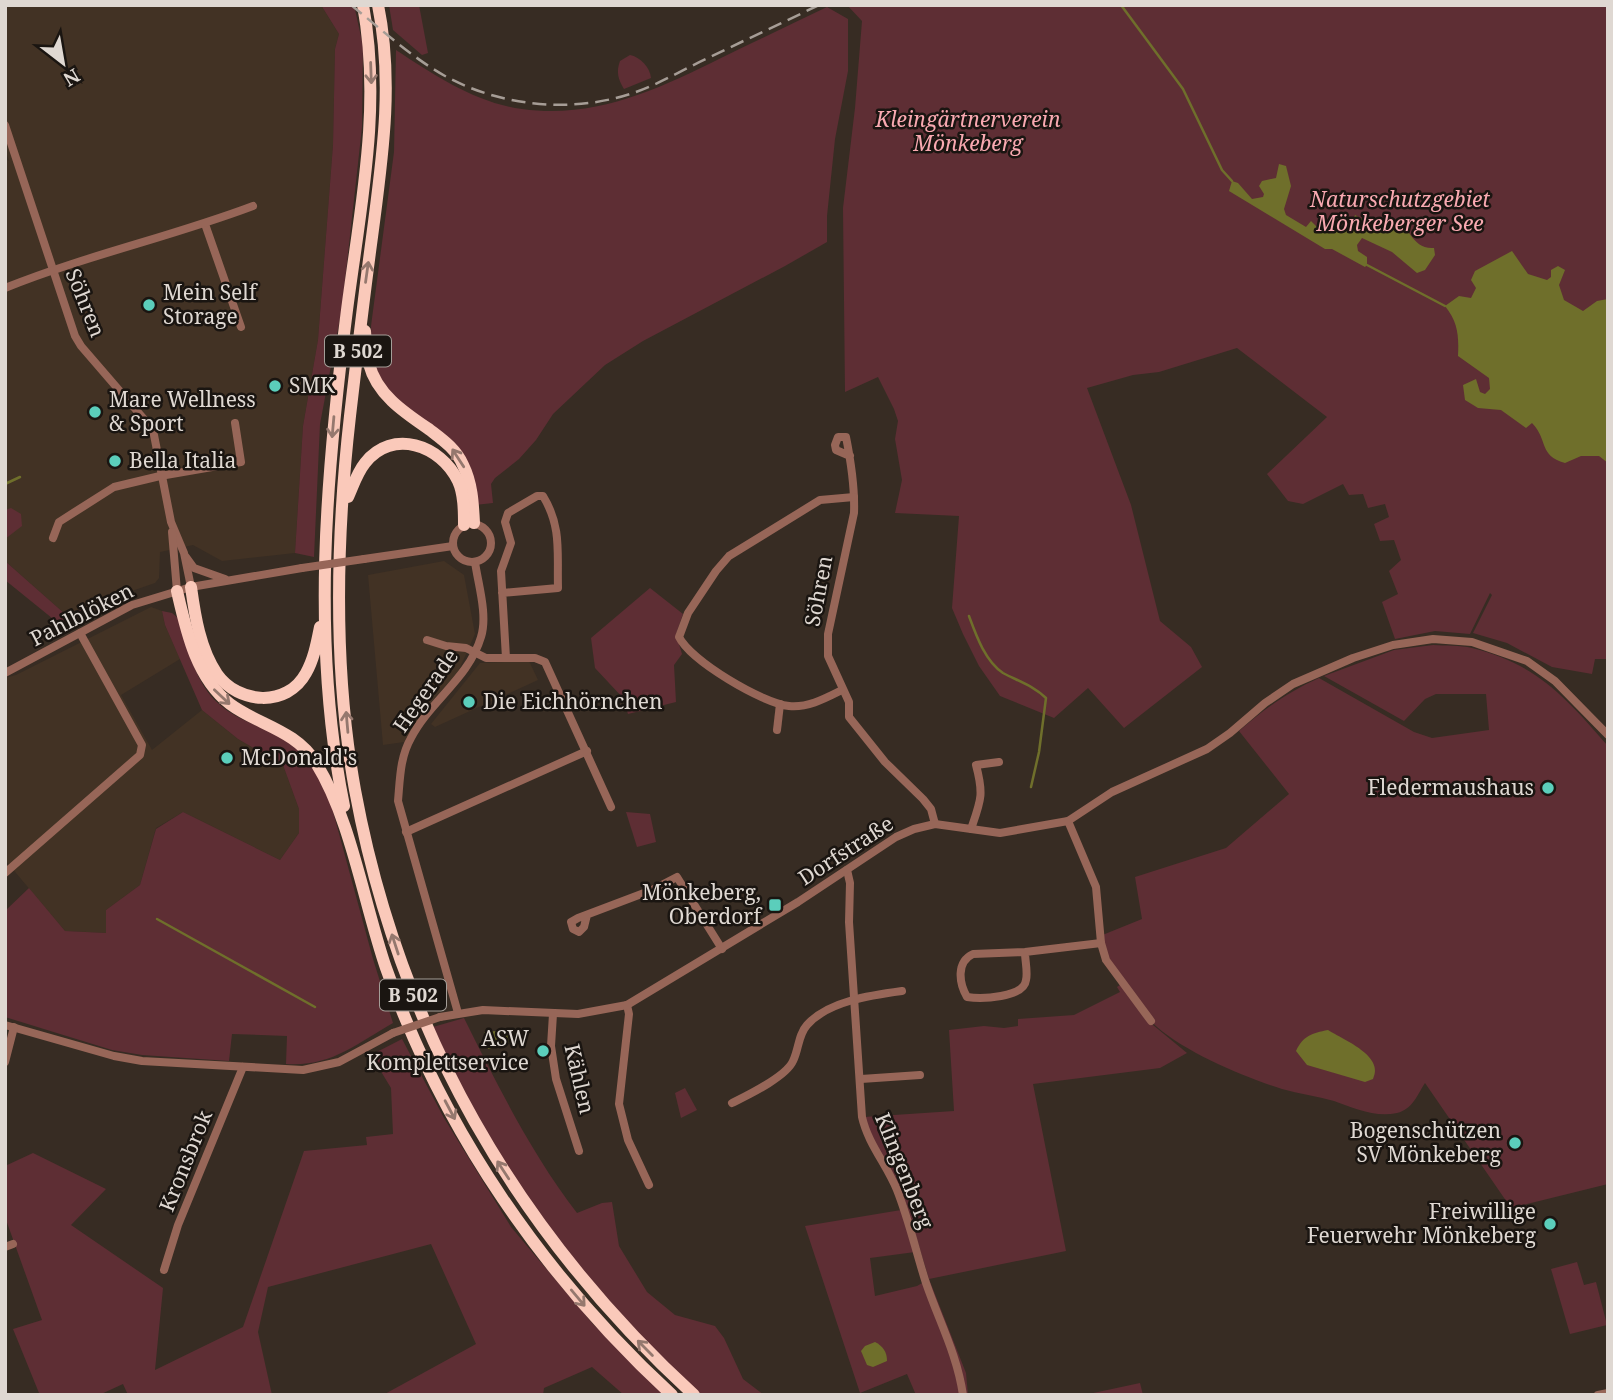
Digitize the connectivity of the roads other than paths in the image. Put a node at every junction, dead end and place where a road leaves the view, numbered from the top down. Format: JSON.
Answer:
{"nodes":[{"id":1,"x":363,"y":5,"type":"edge"},
{"id":2,"x":378,"y":5,"type":"edge"},
{"id":3,"x":5,"y":125,"type":"edge"},
{"id":4,"x":253,"y":206,"type":"dead end"},
{"id":5,"x":205,"y":224,"type":"junction"},
{"id":6,"x":52,"y":269,"type":"junction"},
{"id":7,"x":5,"y":288,"type":"edge"},
{"id":8,"x":362,"y":309,"type":"junction"},
{"id":9,"x":242,"y":327,"type":"dead end"},
{"id":10,"x":235,"y":423,"type":"dead end"},
{"id":11,"x":850,"y":456,"type":"dead end"},
{"id":12,"x":160,"y":476,"type":"junction"},
{"id":13,"x":855,"y":497,"type":"junction"},
{"id":14,"x":342,"y":511,"type":"junction"},
{"id":15,"x":171,"y":522,"type":"junction"},
{"id":16,"x":469,"y":524,"type":"junction"},
{"id":17,"x":53,"y":538,"type":"dead end"},
{"id":18,"x":453,"y":546,"type":"junction"},
{"id":19,"x":184,"y":553,"type":"junction"},
{"id":20,"x":475,"y":562,"type":"junction"},
{"id":21,"x":228,"y":580,"type":"junction"},
{"id":22,"x":191,"y":587,"type":"junction"},
{"id":23,"x":177,"y":591,"type":"junction"},
{"id":24,"x":502,"y":593,"type":"junction"},
{"id":25,"x":324,"y":610,"type":"junction"},
{"id":26,"x":80,"y":633,"type":"junction"},
{"id":27,"x":427,"y":640,"type":"dead end"},
{"id":28,"x":474,"y":653,"type":"junction"},
{"id":29,"x":506,"y":658,"type":"junction"},
{"id":30,"x":5,"y":673,"type":"edge"},
{"id":31,"x":842,"y":690,"type":"junction"},
{"id":32,"x":780,"y":704,"type":"junction"},
{"id":33,"x":777,"y":730,"type":"dead end"},
{"id":34,"x":1608,"y":735,"type":"edge"},
{"id":35,"x":587,"y":751,"type":"junction"},
{"id":36,"x":999,"y":762,"type":"dead end"},
{"id":37,"x":611,"y":807,"type":"dead end"},
{"id":38,"x":1068,"y":821,"type":"junction"},
{"id":39,"x":935,"y":824,"type":"junction"},
{"id":40,"x":971,"y":829,"type":"junction"},
{"id":41,"x":407,"y":832,"type":"junction"},
{"id":42,"x":356,"y":864,"type":"junction"},
{"id":43,"x":847,"y":870,"type":"junction"},
{"id":44,"x":5,"y":873,"type":"edge"},
{"id":45,"x":587,"y":915,"type":"dead end"},
{"id":46,"x":1101,"y":943,"type":"junction"},
{"id":47,"x":722,"y":948,"type":"junction"},
{"id":48,"x":1025,"y":953,"type":"junction"},
{"id":49,"x":902,"y":990,"type":"dead end"},
{"id":50,"x":855,"y":998,"type":"junction"},
{"id":51,"x":627,"y":1005,"type":"junction"},
{"id":52,"x":458,"y":1013,"type":"junction"},
{"id":53,"x":553,"y":1014,"type":"junction"},
{"id":54,"x":1151,"y":1021,"type":"dead end"},
{"id":55,"x":10,"y":1026,"type":"edge"},
{"id":56,"x":5,"y":1062,"type":"edge"},
{"id":57,"x":243,"y":1067,"type":"junction"},
{"id":58,"x":920,"y":1075,"type":"dead end"},
{"id":59,"x":861,"y":1079,"type":"junction"},
{"id":60,"x":732,"y":1103,"type":"dead end"},
{"id":61,"x":579,"y":1151,"type":"dead end"},
{"id":62,"x":649,"y":1185,"type":"dead end"},
{"id":63,"x":164,"y":1270,"type":"dead end"},
{"id":64,"x":1608,"y":1393,"type":"edge"},
{"id":65,"x":672,"y":1395,"type":"edge"},
{"id":66,"x":694,"y":1395,"type":"edge"},
{"id":67,"x":963,"y":1395,"type":"edge"},
{"id":68,"x":1598,"y":1395,"type":"edge"}],
"edges":[{"from":1,"to":25,"type":"highway","number":"B 502","one_way":true},
{"from":8,"to":2,"type":"highway","number":"B 502","one_way":true},
{"from":3,"to":6,"type":"street","name":"Söhren"},
{"from":4,"to":5,"type":"street"},
{"from":5,"to":6,"type":"street"},
{"from":5,"to":9,"type":"street"},
{"from":6,"to":7,"type":"street"},
{"from":6,"to":12,"type":"street","name":"Söhren"},
{"from":8,"to":14,"type":"highway","number":"B 502"},
{"from":16,"to":8,"type":"highway","one_way":true},
{"from":10,"to":12,"type":"street"},
{"from":11,"to":13,"type":"street","name":"Söhren"},
{"from":12,"to":15,"type":"street","name":"Söhren"},
{"from":12,"to":17,"type":"street"},
{"from":13,"to":31,"type":"street","name":"Söhren"},
{"from":13,"to":32,"type":"street"},
{"from":14,"to":16,"type":"highway"},
{"from":66,"to":14,"type":"highway","number":"B 502","one_way":true},
{"from":15,"to":19,"type":"street","name":"Söhren"},
{"from":15,"to":23,"type":"street"},
{"from":16,"to":18,"type":"street"},
{"from":16,"to":20,"type":"street"},
{"from":18,"to":20,"type":"street"},
{"from":18,"to":21,"type":"street","name":"Pahlblöken","bridge":true},
{"from":19,"to":21,"type":"street"},
{"from":19,"to":22,"type":"street","name":"Söhren"},
{"from":20,"to":28,"type":"street","name":"Hegerade"},
{"from":21,"to":22,"type":"street","name":"Pahlblöken"},
{"from":22,"to":23,"type":"street","name":"Pahlblöken"},
{"from":22,"to":25,"type":"highway"},
{"from":23,"to":26,"type":"street","name":"Pahlblöken"},
{"from":23,"to":42,"type":"highway","one_way":true},
{"from":24,"to":24,"type":"street"},
{"from":24,"to":29,"type":"street"},
{"from":25,"to":42,"type":"highway","number":"B 502"},
{"from":26,"to":30,"type":"street","name":"Pahlblöken"},
{"from":26,"to":44,"type":"street"},
{"from":27,"to":28,"type":"street","name":"Hegerade"},
{"from":28,"to":29,"type":"street","name":"Hegerade"},
{"from":28,"to":41,"type":"street","name":"Hegerade"},
{"from":29,"to":35,"type":"street","name":"Hegerade"},
{"from":31,"to":32,"type":"street"},
{"from":31,"to":39,"type":"street","name":"Söhren"},
{"from":32,"to":33,"type":"street"},
{"from":34,"to":38,"type":"street","name":"Dorfstraße"},
{"from":35,"to":37,"type":"street","name":"Hegerade"},
{"from":35,"to":41,"type":"street"},
{"from":36,"to":40,"type":"street"},
{"from":38,"to":40,"type":"street","name":"Dorfstraße"},
{"from":38,"to":46,"type":"street"},
{"from":39,"to":40,"type":"street","name":"Dorfstraße"},
{"from":39,"to":43,"type":"street","name":"Dorfstraße"},
{"from":41,"to":52,"type":"street","name":"Hegerade"},
{"from":42,"to":65,"type":"highway","number":"B 502","one_way":true},
{"from":43,"to":47,"type":"street","name":"Dorfstraße"},
{"from":43,"to":50,"type":"street","name":"Klingenberg"},
{"from":45,"to":47,"type":"street"},
{"from":46,"to":48,"type":"street"},
{"from":46,"to":54,"type":"street"},
{"from":47,"to":51,"type":"street","name":"Dorfstraße"},
{"from":48,"to":48,"type":"street"},
{"from":49,"to":50,"type":"street"},
{"from":50,"to":59,"type":"street","name":"Klingenberg"},
{"from":50,"to":60,"type":"street"},
{"from":51,"to":53,"type":"street","name":"Dorfstraße"},
{"from":51,"to":62,"type":"street"},
{"from":52,"to":53,"type":"street","name":"Dorfstraße"},
{"from":52,"to":57,"type":"street","name":"Dorfstraße","bridge":true},
{"from":53,"to":61,"type":"street","name":"Kählen"},
{"from":55,"to":56,"type":"street"},
{"from":55,"to":57,"type":"street","name":"Dorfstraße"},
{"from":57,"to":63,"type":"street","name":"Kronsbrok"},
{"from":58,"to":59,"type":"street"},
{"from":59,"to":67,"type":"street","name":"Klingenberg"},
{"from":64,"to":68,"type":"street"}]}
